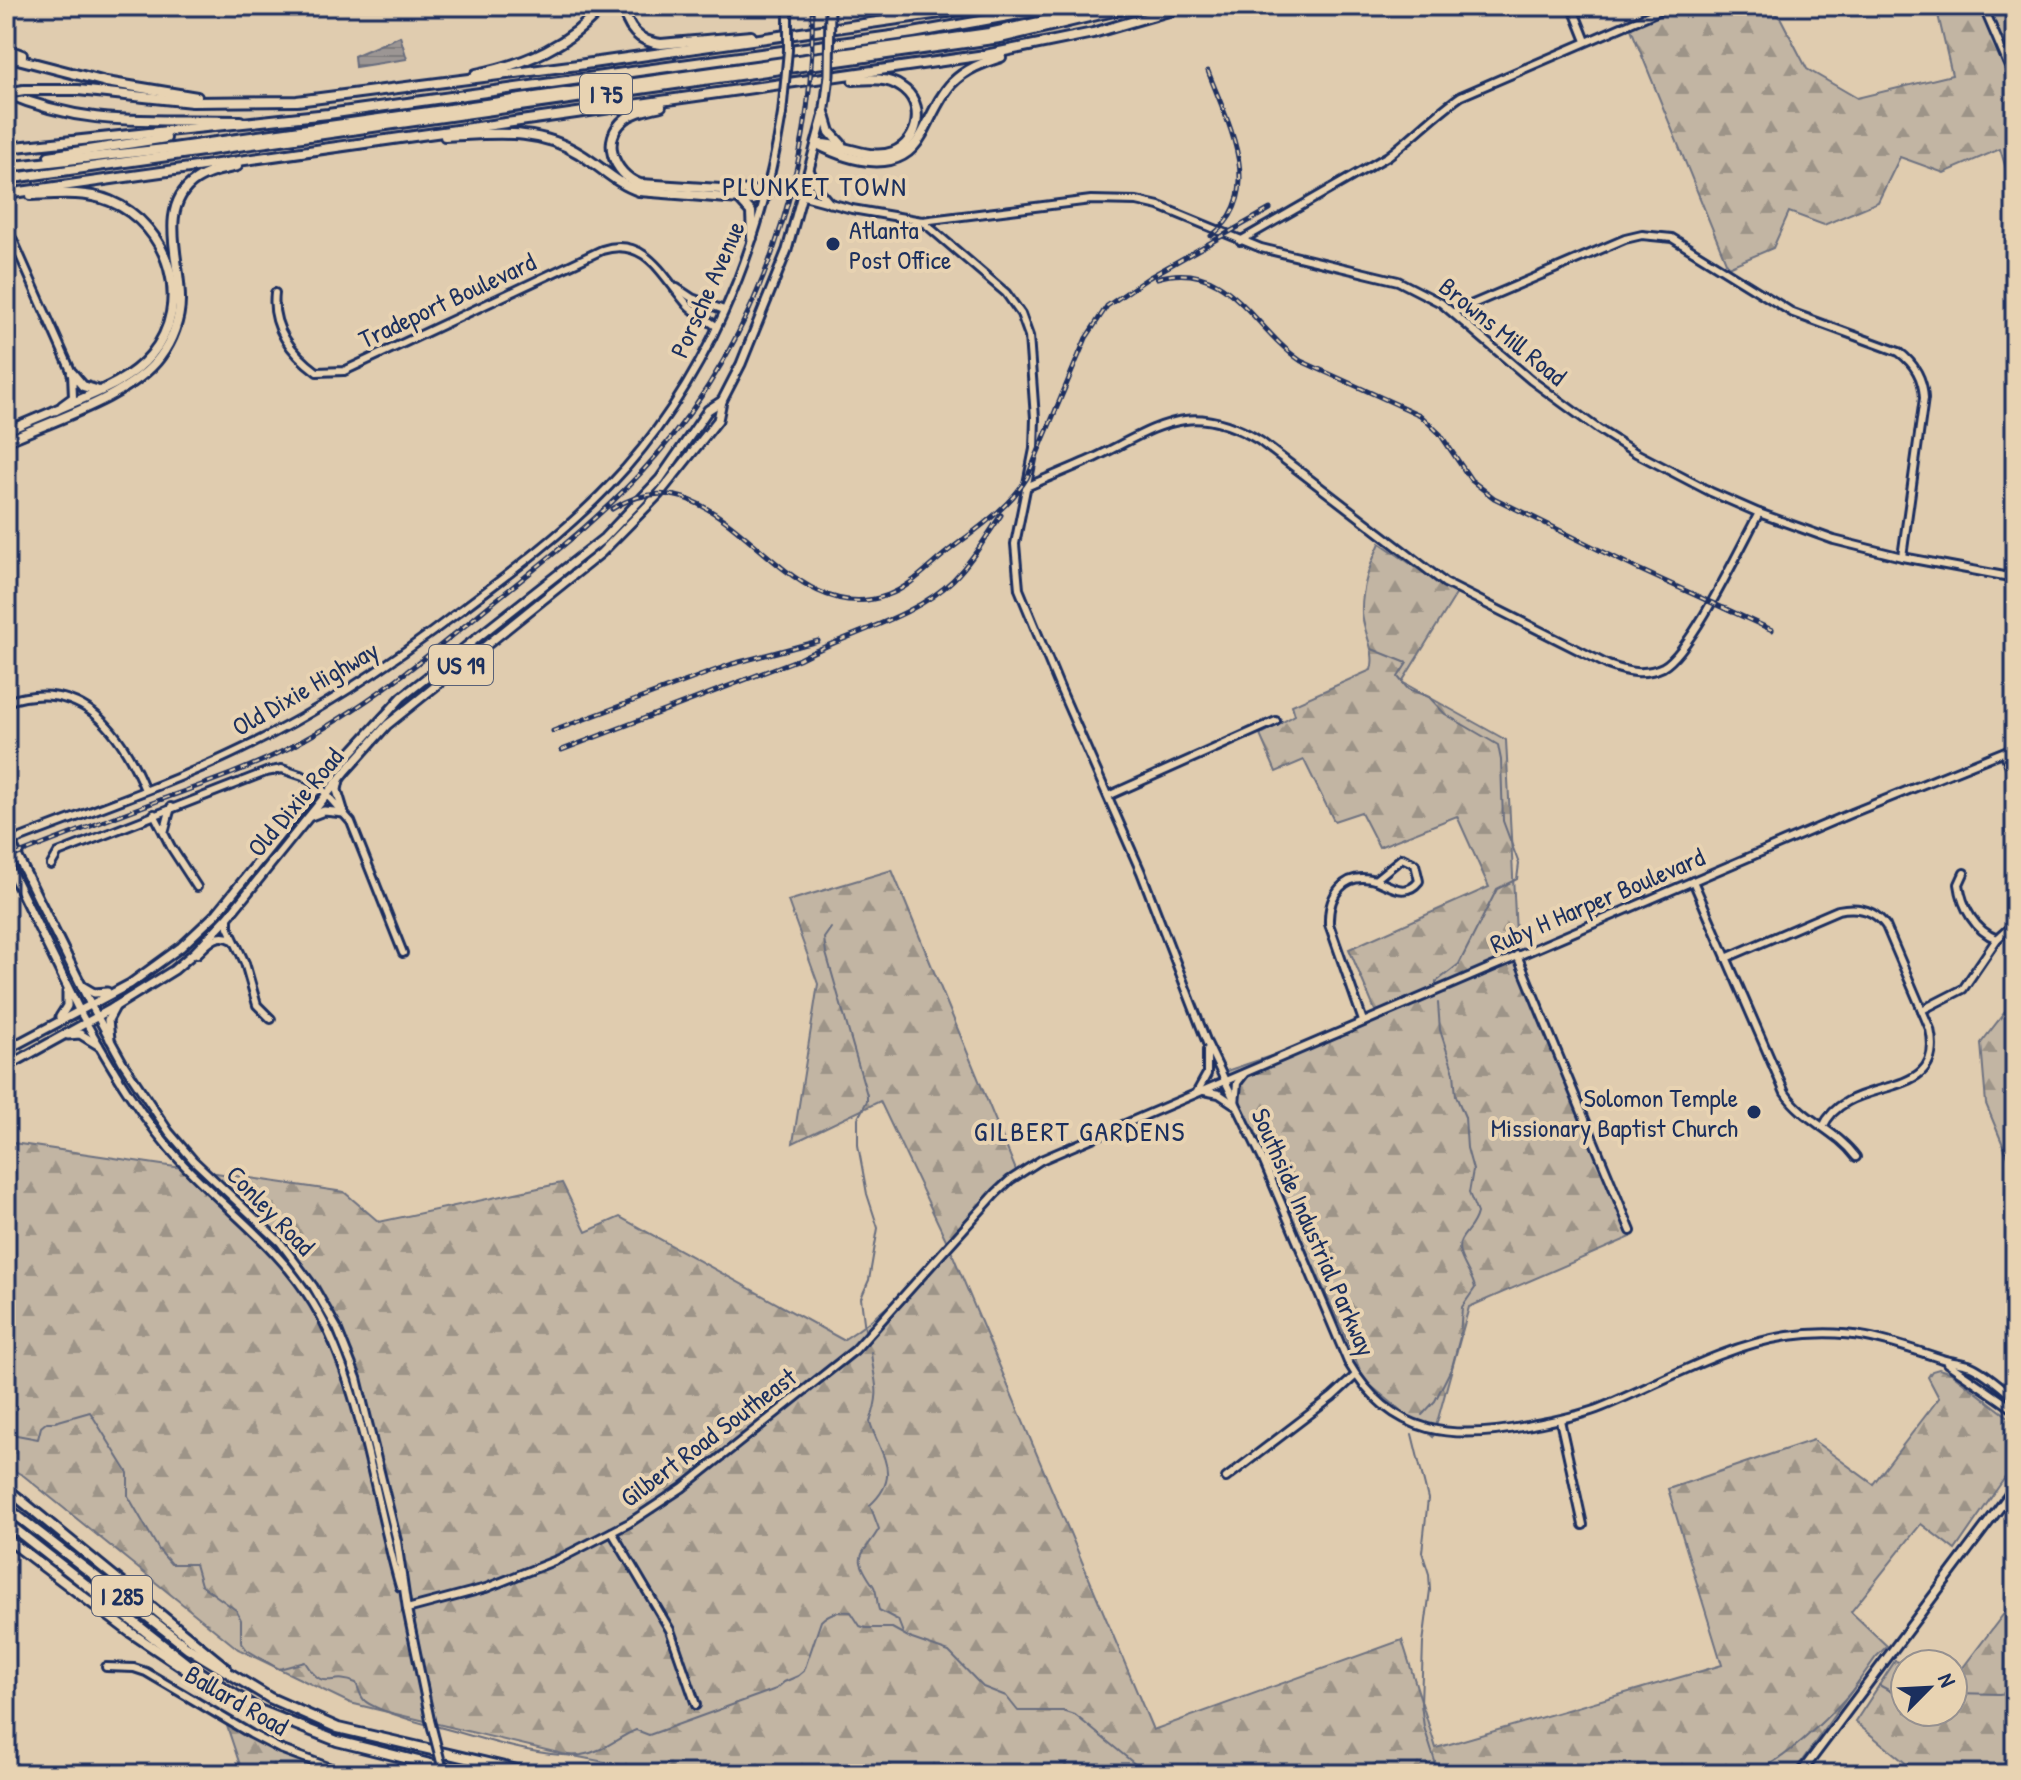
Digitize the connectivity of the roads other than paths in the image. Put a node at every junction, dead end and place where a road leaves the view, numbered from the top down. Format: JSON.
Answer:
{"nodes":[{"id":1,"x":603,"y":6,"type":"edge"},
{"id":2,"x":624,"y":6,"type":"edge"},
{"id":3,"x":830,"y":6,"type":"edge"},
{"id":4,"x":917,"y":6,"type":"edge"},
{"id":5,"x":989,"y":6,"type":"edge"},
{"id":6,"x":1065,"y":6,"type":"edge"},
{"id":7,"x":1112,"y":6,"type":"edge"},
{"id":8,"x":1135,"y":6,"type":"edge"},
{"id":9,"x":1186,"y":6,"type":"edge"},
{"id":10,"x":1572,"y":6,"type":"edge"},
{"id":11,"x":1670,"y":6,"type":"edge"},
{"id":12,"x":1983,"y":6,"type":"edge"},
{"id":13,"x":788,"y":8,"type":"edge"},
{"id":14,"x":845,"y":27,"type":"junction"},
{"id":15,"x":795,"y":33,"type":"junction"},
{"id":16,"x":1586,"y":41,"type":"junction"},
{"id":17,"x":1032,"y":47,"type":"junction"},
{"id":18,"x":6,"y":49,"type":"edge"},
{"id":19,"x":6,"y":56,"type":"edge"},
{"id":20,"x":68,"y":71,"type":"junction"},
{"id":21,"x":820,"y":80,"type":"junction"},
{"id":22,"x":2015,"y":81,"type":"edge"},
{"id":23,"x":385,"y":91,"type":"junction"},
{"id":24,"x":6,"y":93,"type":"edge"},
{"id":25,"x":696,"y":97,"type":"junction"},
{"id":26,"x":237,"y":102,"type":"junction"},
{"id":27,"x":825,"y":110,"type":"junction"},
{"id":28,"x":269,"y":122,"type":"junction"},
{"id":29,"x":218,"y":128,"type":"junction"},
{"id":30,"x":404,"y":138,"type":"junction"},
{"id":31,"x":817,"y":144,"type":"junction"},
{"id":32,"x":845,"y":147,"type":"junction"},
{"id":33,"x":6,"y":148,"type":"edge"},
{"id":34,"x":280,"y":155,"type":"junction"},
{"id":35,"x":6,"y":164,"type":"edge"},
{"id":36,"x":810,"y":172,"type":"junction"},
{"id":37,"x":6,"y":179,"type":"edge"},
{"id":38,"x":6,"y":195,"type":"edge"},
{"id":39,"x":766,"y":196,"type":"junction"},
{"id":40,"x":804,"y":196,"type":"junction"},
{"id":41,"x":737,"y":199,"type":"junction"},
{"id":42,"x":829,"y":203,"type":"junction"},
{"id":43,"x":922,"y":221,"type":"junction"},
{"id":44,"x":6,"y":230,"type":"edge"},
{"id":45,"x":752,"y":238,"type":"junction"},
{"id":46,"x":1240,"y":241,"type":"junction"},
{"id":47,"x":671,"y":283,"type":"junction"},
{"id":48,"x":275,"y":293,"type":"dead end"},
{"id":49,"x":724,"y":310,"type":"junction"},
{"id":50,"x":1454,"y":312,"type":"junction"},
{"id":51,"x":716,"y":326,"type":"junction"},
{"id":52,"x":72,"y":373,"type":"junction"},
{"id":53,"x":101,"y":390,"type":"junction"},
{"id":54,"x":722,"y":401,"type":"junction"},
{"id":55,"x":56,"y":410,"type":"junction"},
{"id":56,"x":6,"y":431,"type":"edge"},
{"id":57,"x":6,"y":441,"type":"edge"},
{"id":58,"x":1026,"y":487,"type":"junction"},
{"id":59,"x":589,"y":507,"type":"joint"},
{"id":60,"x":1759,"y":513,"type":"junction"},
{"id":61,"x":1902,"y":557,"type":"junction"},
{"id":62,"x":2015,"y":578,"type":"edge"},
{"id":63,"x":6,"y":702,"type":"edge"},
{"id":64,"x":1276,"y":721,"type":"dead end"},
{"id":65,"x":2015,"y":747,"type":"edge"},
{"id":66,"x":2004,"y":752,"type":"junction"},
{"id":67,"x":2015,"y":777,"type":"edge"},
{"id":68,"x":339,"y":780,"type":"junction"},
{"id":69,"x":320,"y":787,"type":"junction"},
{"id":70,"x":145,"y":790,"type":"junction"},
{"id":71,"x":326,"y":796,"type":"junction"},
{"id":72,"x":1108,"y":796,"type":"junction"},
{"id":73,"x":171,"y":807,"type":"junction"},
{"id":74,"x":344,"y":813,"type":"junction"},
{"id":75,"x":154,"y":814,"type":"junction"},
{"id":76,"x":309,"y":817,"type":"junction"},
{"id":77,"x":6,"y":833,"type":"edge"},
{"id":78,"x":164,"y":833,"type":"junction"},
{"id":79,"x":6,"y":843,"type":"edge"},
{"id":80,"x":6,"y":861,"type":"edge"},
{"id":81,"x":51,"y":865,"type":"dead end"},
{"id":82,"x":1964,"y":873,"type":"dead end"},
{"id":83,"x":1375,"y":880,"type":"junction"},
{"id":84,"x":1693,"y":881,"type":"junction"},
{"id":85,"x":197,"y":887,"type":"dead end"},
{"id":86,"x":228,"y":917,"type":"junction"},
{"id":87,"x":2015,"y":923,"type":"edge"},
{"id":88,"x":1997,"y":939,"type":"junction"},
{"id":89,"x":233,"y":940,"type":"junction"},
{"id":90,"x":403,"y":953,"type":"dead end"},
{"id":91,"x":1517,"y":955,"type":"junction"},
{"id":92,"x":1726,"y":958,"type":"junction"},
{"id":93,"x":153,"y":983,"type":"junction"},
{"id":94,"x":66,"y":986,"type":"junction"},
{"id":95,"x":82,"y":986,"type":"junction"},
{"id":96,"x":1444,"y":987,"type":"junction"},
{"id":97,"x":113,"y":992,"type":"junction"},
{"id":98,"x":1447,"y":996,"type":"dead end"},
{"id":99,"x":90,"y":1003,"type":"junction"},
{"id":100,"x":116,"y":1006,"type":"junction"},
{"id":101,"x":79,"y":1010,"type":"junction"},
{"id":102,"x":1922,"y":1010,"type":"junction"},
{"id":103,"x":97,"y":1017,"type":"junction"},
{"id":104,"x":271,"y":1019,"type":"dead end"},
{"id":105,"x":1363,"y":1021,"type":"junction"},
{"id":106,"x":56,"y":1022,"type":"junction"},
{"id":107,"x":86,"y":1023,"type":"junction"},
{"id":108,"x":62,"y":1036,"type":"junction"},
{"id":109,"x":110,"y":1039,"type":"junction"},
{"id":110,"x":1207,"y":1043,"type":"junction"},
{"id":111,"x":98,"y":1045,"type":"junction"},
{"id":112,"x":6,"y":1050,"type":"edge"},
{"id":113,"x":6,"y":1067,"type":"edge"},
{"id":114,"x":1247,"y":1070,"type":"junction"},
{"id":115,"x":1223,"y":1081,"type":"junction"},
{"id":116,"x":1197,"y":1092,"type":"junction"},
{"id":117,"x":1235,"y":1104,"type":"junction"},
{"id":118,"x":1823,"y":1127,"type":"junction"},
{"id":119,"x":1856,"y":1157,"type":"dead end"},
{"id":120,"x":1631,"y":1231,"type":"dead end"},
{"id":121,"x":946,"y":1248,"type":"joint"},
{"id":122,"x":1941,"y":1358,"type":"junction"},
{"id":123,"x":1356,"y":1375,"type":"junction"},
{"id":124,"x":2013,"y":1396,"type":"edge"},
{"id":125,"x":2005,"y":1403,"type":"junction"},
{"id":126,"x":2015,"y":1410,"type":"edge"},
{"id":127,"x":1560,"y":1420,"type":"junction"},
{"id":128,"x":1226,"y":1478,"type":"dead end"},
{"id":129,"x":2015,"y":1487,"type":"edge"},
{"id":130,"x":6,"y":1488,"type":"edge"},
{"id":131,"x":6,"y":1507,"type":"edge"},
{"id":132,"x":6,"y":1522,"type":"edge"},
{"id":133,"x":1583,"y":1525,"type":"dead end"},
{"id":134,"x":612,"y":1532,"type":"junction"},
{"id":135,"x":6,"y":1538,"type":"edge"},
{"id":136,"x":407,"y":1609,"type":"junction"},
{"id":137,"x":106,"y":1667,"type":"dead end"},
{"id":138,"x":211,"y":1682,"type":"junction"},
{"id":139,"x":241,"y":1683,"type":"junction"},
{"id":140,"x":696,"y":1705,"type":"dead end"},
{"id":141,"x":347,"y":1774,"type":"edge"},
{"id":142,"x":444,"y":1774,"type":"edge"},
{"id":143,"x":470,"y":1774,"type":"edge"},
{"id":144,"x":534,"y":1774,"type":"edge"},
{"id":145,"x":1800,"y":1774,"type":"edge"}],
"edges":[{"from":1,"to":23,"type":"highway"},
{"from":2,"to":15,"type":"highway"},
{"from":3,"to":27,"type":"main road","number":"US 19","bridge":true},
{"from":4,"to":14,"type":"highway"},
{"from":5,"to":14,"type":"highway"},
{"from":6,"to":28,"type":"highway","number":"I 75"},
{"from":7,"to":35,"type":"highway"},
{"from":8,"to":37,"type":"highway","number":"I 75"},
{"from":9,"to":17,"type":"highway"},
{"from":10,"to":16,"type":"street"},
{"from":11,"to":16,"type":"street"},
{"from":12,"to":22,"type":"street"},
{"from":13,"to":39,"type":"street","name":"Porsche Avenue","bridge":true},
{"from":14,"to":15,"type":"highway"},
{"from":15,"to":23,"type":"highway"},
{"from":16,"to":46,"type":"street"},
{"from":17,"to":21,"type":"highway"},
{"from":17,"to":31,"type":"highway"},
{"from":18,"to":20,"type":"highway"},
{"from":19,"to":20,"type":"highway"},
{"from":20,"to":26,"type":"highway"},
{"from":21,"to":25,"type":"highway"},
{"from":21,"to":32,"type":"highway"},
{"from":23,"to":26,"type":"highway"},
{"from":24,"to":26,"type":"highway","bridge":true},
{"from":24,"to":28,"type":"highway"},
{"from":25,"to":30,"type":"highway"},
{"from":25,"to":39,"type":"highway"},
{"from":27,"to":31,"type":"main road","number":"US 19"},
{"from":27,"to":32,"type":"highway"},
{"from":28,"to":29,"type":"highway","number":"I 75"},
{"from":29,"to":33,"type":"highway","number":"I 75"},
{"from":29,"to":35,"type":"highway"},
{"from":30,"to":34,"type":"highway"},
{"from":30,"to":41,"type":"highway"},
{"from":31,"to":32,"type":"highway"},
{"from":31,"to":36,"type":"main road","number":"US 19"},
{"from":34,"to":38,"type":"highway"},
{"from":34,"to":57,"type":"highway"},
{"from":36,"to":40,"type":"main road","number":"US 19"},
{"from":36,"to":42,"type":"main road"},
{"from":38,"to":53,"type":"highway"},
{"from":39,"to":41,"type":"highway"},
{"from":39,"to":45,"type":"street","name":"Porsche Avenue"},
{"from":40,"to":42,"type":"street","name":"Browns Mill Road"},
{"from":40,"to":54,"type":"main road","number":"US 19"},
{"from":41,"to":45,"type":"highway"},
{"from":42,"to":43,"type":"street","name":"Browns Mill Road"},
{"from":43,"to":46,"type":"street","name":"Browns Mill Road"},
{"from":43,"to":58,"type":"street","name":"Southside Industrial Parkway"},
{"from":44,"to":52,"type":"street"},
{"from":45,"to":49,"type":"street","name":"Porsche Avenue"},
{"from":46,"to":50,"type":"street","name":"Browns Mill Road"},
{"from":47,"to":48,"type":"street","name":"Tradeport Boulevard"},
{"from":47,"to":49,"type":"street","name":"Tradeport Boulevard"},
{"from":47,"to":51,"type":"street","name":"Tradeport Boulevard"},
{"from":49,"to":51,"type":"street","name":"Porsche Avenue"},
{"from":50,"to":60,"type":"street","name":"Browns Mill Road"},
{"from":50,"to":61,"type":"street"},
{"from":51,"to":59,"type":"street","name":"Porsche Avenue"},
{"from":52,"to":53,"type":"highway"},
{"from":52,"to":55,"type":"street"},
{"from":53,"to":55,"type":"highway"},
{"from":54,"to":68,"type":"main road","name":"Old Dixie Road","number":"US 19"},
{"from":54,"to":69,"type":"main road","name":"Old Dixie Road","number":"US 19"},
{"from":55,"to":56,"type":"main road"},
{"from":58,"to":60,"type":"street"},
{"from":58,"to":72,"type":"street","name":"Southside Industrial Parkway"},
{"from":59,"to":70,"type":"street","name":"Old Dixie Highway"},
{"from":60,"to":61,"type":"street","name":"Browns Mill Road"},
{"from":61,"to":62,"type":"street","name":"Browns Mill Road"},
{"from":63,"to":70,"type":"street"},
{"from":64,"to":72,"type":"street"},
{"from":65,"to":66,"type":"street","name":"Ruby H Harper Boulevard"},
{"from":66,"to":67,"type":"street"},
{"from":66,"to":84,"type":"street","name":"Ruby H Harper Boulevard"},
{"from":68,"to":71,"type":"main road","name":"Old Dixie Road","number":"US 19"},
{"from":68,"to":74,"type":"main road"},
{"from":69,"to":71,"type":"street"},
{"from":69,"to":73,"type":"street"},
{"from":69,"to":97,"type":"main road","name":"Old Dixie Road","number":"US 19"},
{"from":70,"to":79,"type":"street","name":"Old Dixie Highway","bridge":true},
{"from":71,"to":74,"type":"street"},
{"from":71,"to":76,"type":"main road","name":"Old Dixie Road","number":"US 19"},
{"from":72,"to":110,"type":"street","name":"Southside Industrial Parkway"},
{"from":73,"to":75,"type":"street"},
{"from":73,"to":78,"type":"street"},
{"from":74,"to":76,"type":"main road"},
{"from":74,"to":90,"type":"street"},
{"from":75,"to":78,"type":"street"},
{"from":75,"to":81,"type":"street"},
{"from":76,"to":86,"type":"main road","name":"Old Dixie Road","number":"US 19"},
{"from":77,"to":95,"type":"main road"},
{"from":78,"to":85,"type":"street"},
{"from":80,"to":94,"type":"main road"},
{"from":82,"to":88,"type":"street"},
{"from":83,"to":83,"type":"street"},
{"from":83,"to":105,"type":"street"},
{"from":84,"to":91,"type":"street","name":"Ruby H Harper Boulevard"},
{"from":84,"to":92,"type":"street"},
{"from":86,"to":89,"type":"street"},
{"from":86,"to":93,"type":"main road","name":"Old Dixie Road","number":"US 19"},
{"from":87,"to":88,"type":"street"},
{"from":88,"to":102,"type":"street"},
{"from":89,"to":93,"type":"street"},
{"from":89,"to":104,"type":"street"},
{"from":91,"to":96,"type":"street","name":"Ruby H Harper Boulevard"},
{"from":91,"to":120,"type":"street"},
{"from":92,"to":102,"type":"street"},
{"from":92,"to":118,"type":"street"},
{"from":93,"to":100,"type":"main road","name":"Old Dixie Road","number":"US 19"},
{"from":94,"to":101,"type":"main road"},
{"from":94,"to":106,"type":"main road"},
{"from":95,"to":97,"type":"main road"},
{"from":95,"to":99,"type":"main road"},
{"from":96,"to":98,"type":"street"},
{"from":96,"to":105,"type":"street","name":"Ruby H Harper Boulevard"},
{"from":97,"to":99,"type":"main road","name":"Old Dixie Road","number":"US 19"},
{"from":99,"to":101,"type":"main road","name":"Old Dixie Road","number":"US 19"},
{"from":99,"to":103,"type":"street","name":"Conley Road"},
{"from":100,"to":103,"type":"main road","name":"Old Dixie Road","number":"US 19"},
{"from":100,"to":109,"type":"main road"},
{"from":101,"to":106,"type":"main road","name":"Old Dixie Road"},
{"from":101,"to":107,"type":"street","name":"Conley Road"},
{"from":102,"to":118,"type":"street"},
{"from":103,"to":107,"type":"main road","name":"Old Dixie Road","number":"US 19"},
{"from":103,"to":109,"type":"street","name":"Conley Road"},
{"from":105,"to":114,"type":"street","name":"Ruby H Harper Boulevard"},
{"from":106,"to":112,"type":"main road","name":"Old Dixie Road"},
{"from":107,"to":108,"type":"main road","name":"Old Dixie Road","number":"US 19"},
{"from":107,"to":111,"type":"street","name":"Conley Road"},
{"from":108,"to":111,"type":"main road"},
{"from":108,"to":113,"type":"main road","name":"Old Dixie Road","number":"US 19"},
{"from":109,"to":136,"type":"street","name":"Conley Road"},
{"from":110,"to":115,"type":"street","name":"Southside Industrial Parkway"},
{"from":110,"to":116,"type":"street","name":"Southside Industrial Parkway"},
{"from":111,"to":136,"type":"street","name":"Conley Road"},
{"from":114,"to":115,"type":"street","name":"Ruby H Harper Boulevard"},
{"from":114,"to":117,"type":"street","name":"Southside Industrial Parkway"},
{"from":115,"to":116,"type":"street","name":"Ruby H Harper Boulevard"},
{"from":115,"to":117,"type":"street","name":"Southside Industrial Parkway"},
{"from":116,"to":117,"type":"street"},
{"from":116,"to":121,"type":"street","name":"Ruby H Harper Boulevard"},
{"from":117,"to":123,"type":"street","name":"Southside Industrial Parkway"},
{"from":118,"to":119,"type":"street"},
{"from":121,"to":134,"type":"street","name":"Gilbert Road Southeast"},
{"from":122,"to":124,"type":"street","name":"Southside Industrial Parkway"},
{"from":122,"to":125,"type":"street","name":"Southside Industrial Parkway"},
{"from":122,"to":127,"type":"street","name":"Southside Industrial Parkway"},
{"from":123,"to":127,"type":"street","name":"Southside Industrial Parkway"},
{"from":123,"to":128,"type":"street"},
{"from":124,"to":125,"type":"street"},
{"from":125,"to":126,"type":"street","name":"Southside Industrial Parkway"},
{"from":127,"to":133,"type":"street"},
{"from":129,"to":145,"type":"main road"},
{"from":130,"to":139,"type":"highway"},
{"from":131,"to":139,"type":"highway","number":"I 285"},
{"from":132,"to":138,"type":"highway","number":"I 285"},
{"from":134,"to":136,"type":"street","name":"Gilbert Road Southeast"},
{"from":134,"to":140,"type":"street"},
{"from":135,"to":138,"type":"highway"},
{"from":136,"to":142,"type":"street","name":"Conley Road","bridge":true},
{"from":137,"to":141,"type":"street","name":"Ballard Road"},
{"from":138,"to":143,"type":"highway","number":"I 285"},
{"from":139,"to":144,"type":"highway","number":"I 285"}]}
